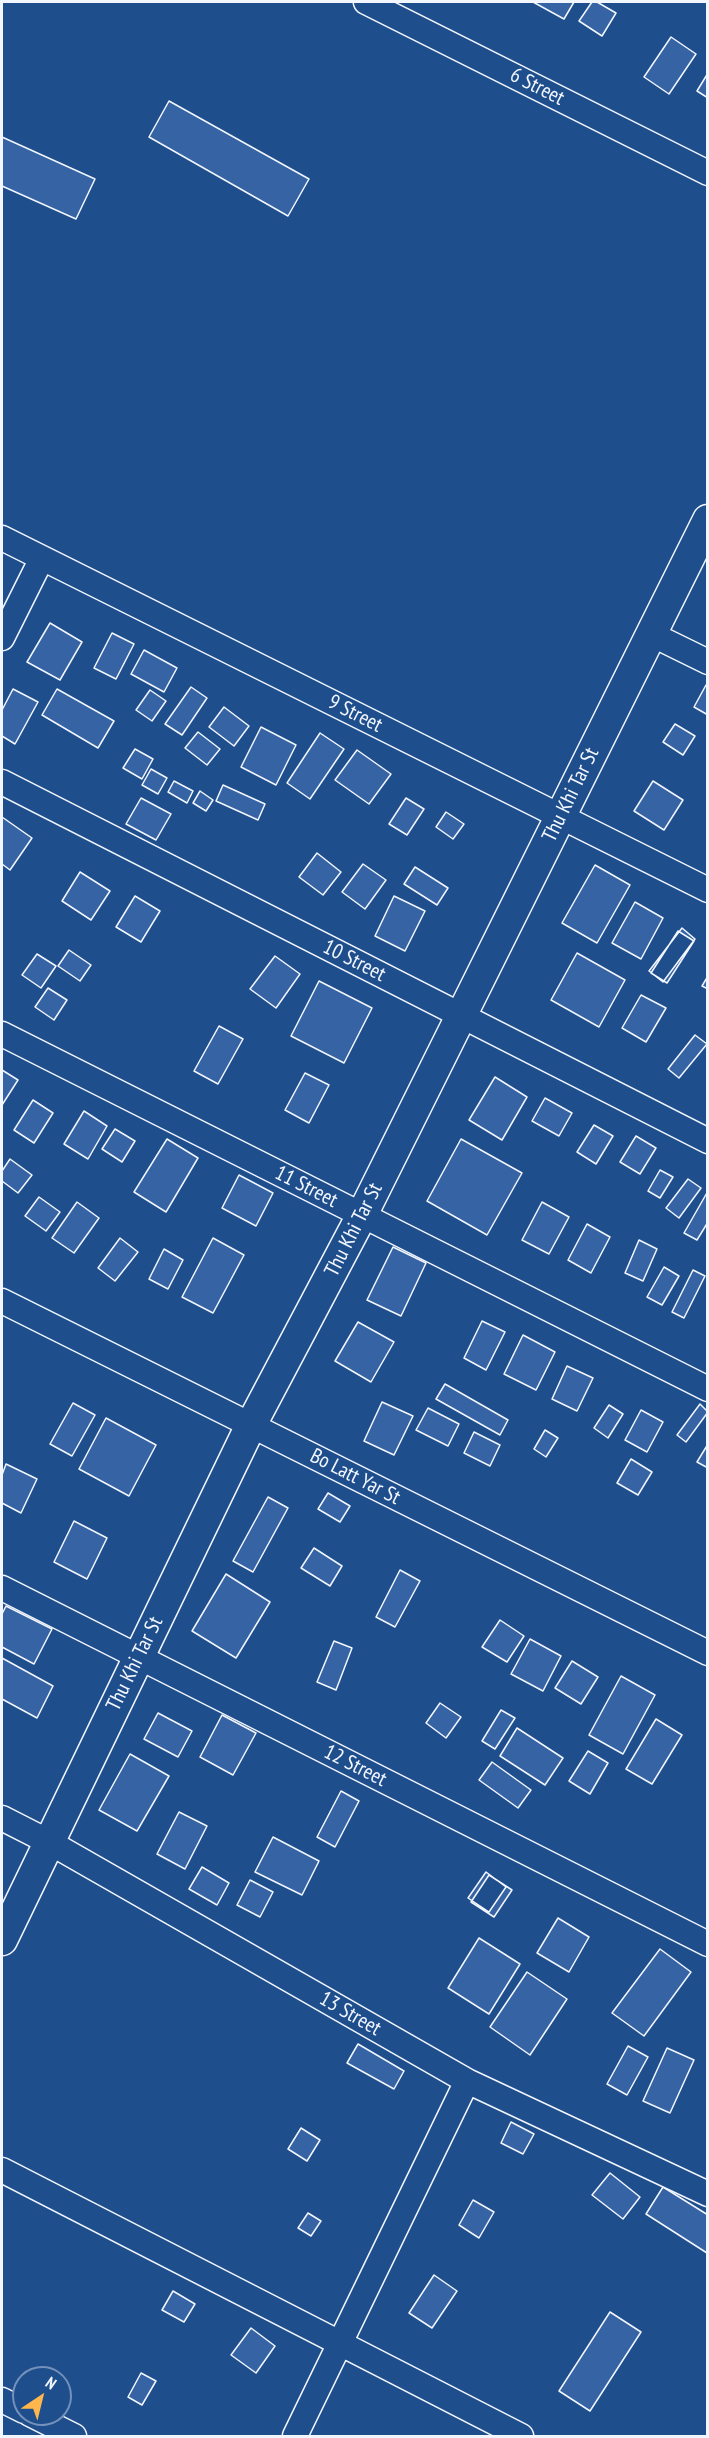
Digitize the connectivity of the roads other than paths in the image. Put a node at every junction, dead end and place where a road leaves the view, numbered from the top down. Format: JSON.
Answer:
{"nodes":[{"id":1,"x":366,"y":2,"type":"edge"},
{"id":2,"x":708,"y":173,"type":"edge"},
{"id":3,"x":708,"y":520,"type":"edge"},
{"id":4,"x":2,"y":538,"type":"edge"},
{"id":5,"x":42,"y":558,"type":"junction"},
{"id":6,"x":651,"y":634,"type":"junction"},
{"id":7,"x":2,"y":638,"type":"edge"},
{"id":8,"x":708,"y":662,"type":"edge"},
{"id":9,"x":2,"y":782,"type":"edge"},
{"id":10,"x":560,"y":817,"type":"junction"},
{"id":11,"x":708,"y":890,"type":"edge"},
{"id":12,"x":461,"y":1016,"type":"junction"},
{"id":13,"x":2,"y":1034,"type":"edge"},
{"id":14,"x":708,"y":1141,"type":"edge"},
{"id":15,"x":362,"y":1215,"type":"junction"},
{"id":16,"x":2,"y":1300,"type":"edge"},
{"id":17,"x":708,"y":1389,"type":"edge"},
{"id":18,"x":251,"y":1425,"type":"junction"},
{"id":19,"x":2,"y":1588,"type":"edge"},
{"id":20,"x":708,"y":1653,"type":"edge"},
{"id":21,"x":139,"y":1657,"type":"junction"},
{"id":22,"x":2,"y":1818,"type":"edge"},
{"id":23,"x":49,"y":1842,"type":"junction"},
{"id":24,"x":2,"y":1941,"type":"edge"},
{"id":25,"x":708,"y":1944,"type":"edge"},
{"id":26,"x":467,"y":2081,"type":"junction"},
{"id":27,"x":2,"y":2170,"type":"edge"},
{"id":28,"x":708,"y":2194,"type":"edge"},
{"id":29,"x":341,"y":2344,"type":"junction"},
{"id":30,"x":54,"y":2426,"type":"edge"},
{"id":31,"x":74,"y":2436,"type":"edge"},
{"id":32,"x":295,"y":2436,"type":"edge"},
{"id":33,"x":521,"y":2436,"type":"edge"}],
"edges":[{"from":1,"to":2,"type":"street","name":"6 Street"},
{"from":3,"to":6,"type":"street","name":"Thu Khi Tar St"},
{"from":4,"to":5,"type":"street","name":"9 Street"},
{"from":5,"to":7,"type":"street"},
{"from":5,"to":10,"type":"street","name":"9 Street"},
{"from":6,"to":8,"type":"street"},
{"from":6,"to":10,"type":"street","name":"Thu Khi Tar St"},
{"from":9,"to":12,"type":"street","name":"10 Street"},
{"from":10,"to":11,"type":"street","name":"9 Street"},
{"from":10,"to":12,"type":"street","name":"Thu Khi Tar St"},
{"from":12,"to":14,"type":"street","name":"10 Street"},
{"from":12,"to":15,"type":"street","name":"Thu Khi Tar St"},
{"from":13,"to":15,"type":"street","name":"11 Street"},
{"from":15,"to":17,"type":"street","name":"11 Street"},
{"from":15,"to":18,"type":"street","name":"Thu Khi Tar St"},
{"from":16,"to":18,"type":"street","name":"Bo Latt Yar St"},
{"from":18,"to":20,"type":"street","name":"Bo Latt Yar St"},
{"from":18,"to":21,"type":"street","name":"Thu Khi Tar St"},
{"from":19,"to":21,"type":"street","name":"12 Street"},
{"from":21,"to":23,"type":"street","name":"Thu Khi Tar St"},
{"from":21,"to":25,"type":"street","name":"12 Street"},
{"from":22,"to":23,"type":"street","name":"13 Street"},
{"from":23,"to":24,"type":"street","name":"Thu Khi Tar St"},
{"from":23,"to":26,"type":"street","name":"13 Street"},
{"from":26,"to":28,"type":"street","name":"13 Street"},
{"from":26,"to":29,"type":"street"},
{"from":27,"to":29,"type":"street"},
{"from":29,"to":32,"type":"street"},
{"from":29,"to":33,"type":"street"},
{"from":30,"to":31,"type":"street"}]}
